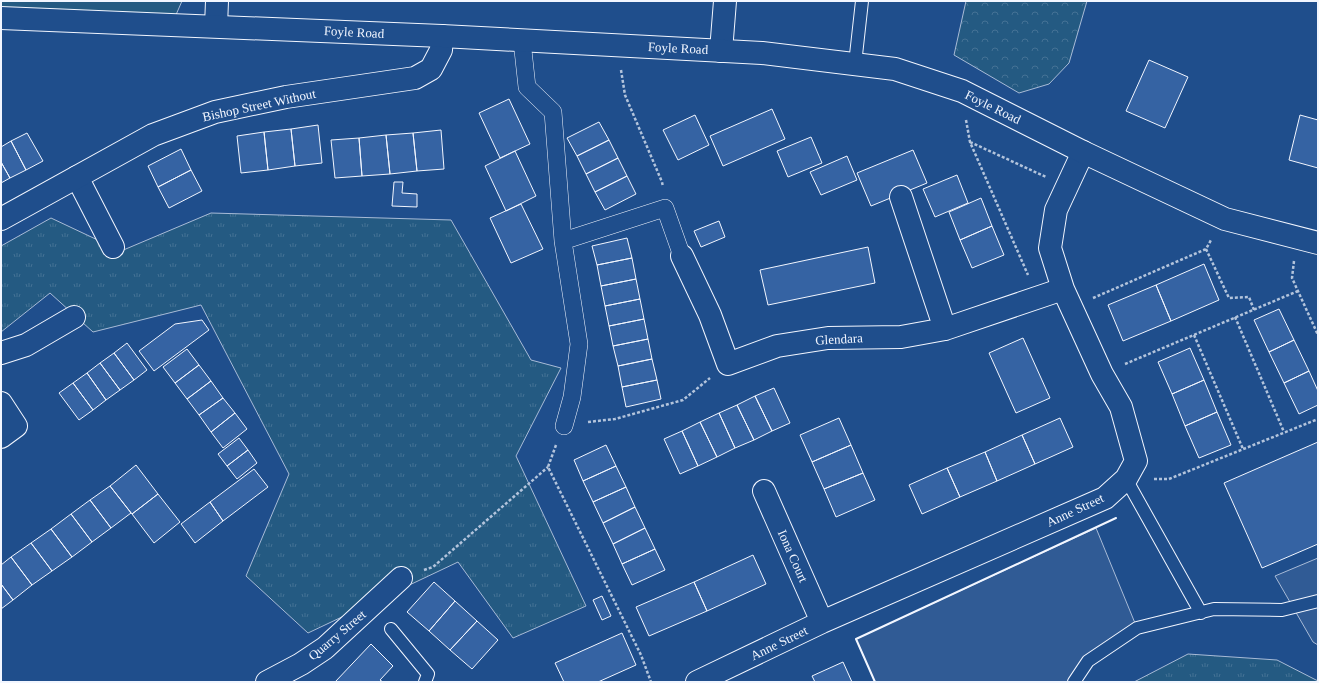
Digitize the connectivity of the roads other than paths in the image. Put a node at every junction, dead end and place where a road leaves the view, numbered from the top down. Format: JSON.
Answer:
{"nodes":[{"id":1,"x":217,"y":1,"type":"edge"},
{"id":2,"x":724,"y":1,"type":"edge"},
{"id":3,"x":862,"y":1,"type":"edge"},
{"id":4,"x":1,"y":18,"type":"edge"},
{"id":5,"x":216,"y":26,"type":"junction"},
{"id":6,"x":442,"y":36,"type":"junction"},
{"id":7,"x":522,"y":41,"type":"junction"},
{"id":8,"x":721,"y":51,"type":"junction"},
{"id":9,"x":855,"y":64,"type":"junction"},
{"id":10,"x":1083,"y":152,"type":"junction"},
{"id":11,"x":77,"y":177,"type":"junction"},
{"id":12,"x":901,"y":197,"type":"dead end"},
{"id":13,"x":1,"y":219,"type":"edge"},
{"id":14,"x":563,"y":241,"type":"junction"},
{"id":15,"x":1318,"y":243,"type":"edge"},
{"id":16,"x":113,"y":247,"type":"dead end"},
{"id":17,"x":682,"y":256,"type":"joint"},
{"id":18,"x":1067,"y":298,"type":"junction"},
{"id":19,"x":74,"y":317,"type":"dead end"},
{"id":20,"x":945,"y":329,"type":"junction"},
{"id":21,"x":1,"y":353,"type":"edge"},
{"id":22,"x":1,"y":403,"type":"edge"},
{"id":23,"x":564,"y":426,"type":"road end"},
{"id":24,"x":1,"y":438,"type":"edge"},
{"id":25,"x":1126,"y":479,"type":"junction"},
{"id":26,"x":764,"y":491,"type":"dead end"},
{"id":27,"x":401,"y":578,"type":"road end"},
{"id":28,"x":1318,"y":601,"type":"edge"},
{"id":29,"x":1201,"y":613,"type":"junction"},
{"id":30,"x":822,"y":622,"type":"junction"},
{"id":31,"x":392,"y":629,"type":"dead end"},
{"id":32,"x":267,"y":682,"type":"edge"},
{"id":33,"x":425,"y":682,"type":"edge"},
{"id":34,"x":697,"y":682,"type":"edge"},
{"id":35,"x":1074,"y":682,"type":"edge"}],
"edges":[{"from":1,"to":5,"type":"street"},
{"from":2,"to":8,"type":"street"},
{"from":3,"to":9,"type":"lane"},
{"from":4,"to":5,"type":"street","name":"Foyle Road"},
{"from":5,"to":6,"type":"street","name":"Foyle Road"},
{"from":6,"to":7,"type":"street","name":"Foyle Road"},
{"from":6,"to":11,"type":"street","name":"Bishop Street Without"},
{"from":7,"to":8,"type":"street","name":"Foyle Road"},
{"from":7,"to":14,"type":"street"},
{"from":8,"to":9,"type":"street","name":"Foyle Road"},
{"from":9,"to":10,"type":"street","name":"Foyle Road"},
{"from":10,"to":15,"type":"street","name":"Foyle Road"},
{"from":10,"to":18,"type":"street","name":"Anne Street"},
{"from":11,"to":13,"type":"street","name":"Bishop Street Without"},
{"from":11,"to":16,"type":"street"},
{"from":12,"to":20,"type":"street"},
{"from":14,"to":17,"type":"street"},
{"from":14,"to":23,"type":"street"},
{"from":17,"to":20,"type":"street","name":"Glendara"},
{"from":18,"to":20,"type":"street","name":"Glendara"},
{"from":18,"to":25,"type":"street","name":"Anne Street"},
{"from":19,"to":21,"type":"street"},
{"from":22,"to":24,"type":"street"},
{"from":25,"to":29,"type":"lane"},
{"from":25,"to":30,"type":"street","name":"Anne Street"},
{"from":26,"to":30,"type":"street","name":"Iona Court"},
{"from":27,"to":32,"type":"street","name":"Quarry Street"},
{"from":28,"to":29,"type":"lane"},
{"from":29,"to":35,"type":"lane"},
{"from":30,"to":34,"type":"street","name":"Anne Street"},
{"from":31,"to":33,"type":"lane"}]}
